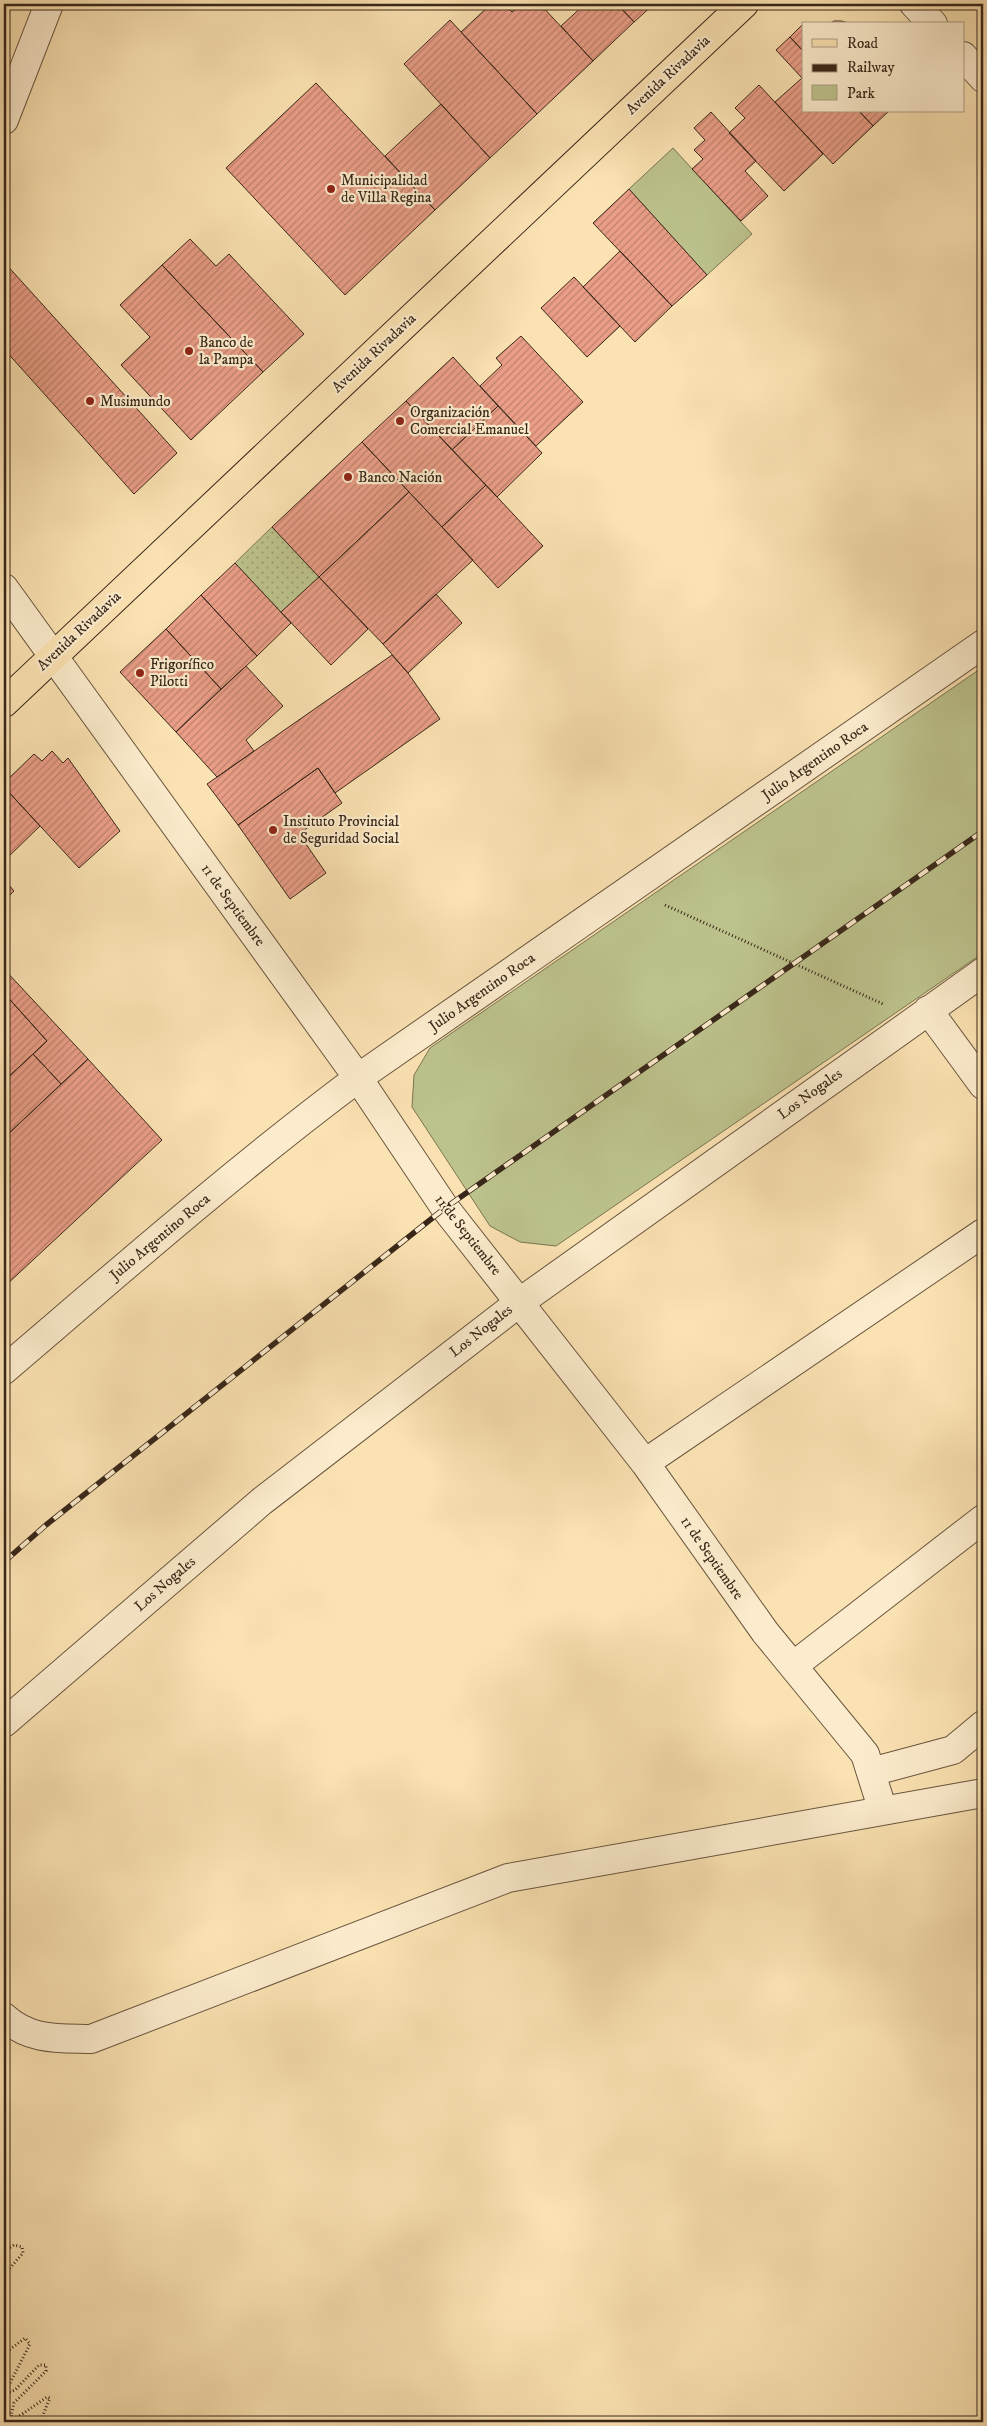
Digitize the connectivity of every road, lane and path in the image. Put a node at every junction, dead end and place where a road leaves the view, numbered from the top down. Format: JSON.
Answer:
{"nodes":[{"id":1,"x":49,"y":4,"type":"edge"},
{"id":2,"x":744,"y":4,"type":"edge"},
{"id":3,"x":914,"y":4,"type":"edge"},
{"id":4,"x":931,"y":22,"type":"edge"},
{"id":5,"x":964,"y":57,"type":"edge"},
{"id":6,"x":983,"y":78,"type":"edge"},
{"id":7,"x":4,"y":120,"type":"edge"},
{"id":8,"x":4,"y":588,"type":"edge"},
{"id":9,"x":983,"y":644,"type":"edge"},
{"id":10,"x":54,"y":656,"type":"junction"},
{"id":11,"x":4,"y":703,"type":"edge"},
{"id":12,"x":630,"y":889,"type":"junction"},
{"id":13,"x":983,"y":972,"type":"edge"},
{"id":14,"x":922,"y":1014,"type":"junction"},
{"id":15,"x":358,"y":1078,"type":"junction"},
{"id":16,"x":983,"y":1085,"type":"edge"},
{"id":17,"x":983,"y":1233,"type":"edge"},
{"id":18,"x":520,"y":1302,"type":"junction"},
{"id":19,"x":4,"y":1370,"type":"edge"},
{"id":20,"x":645,"y":1463,"type":"junction"},
{"id":21,"x":983,"y":1519,"type":"edge"},
{"id":22,"x":793,"y":1666,"type":"junction"},
{"id":23,"x":4,"y":1723,"type":"edge"},
{"id":24,"x":983,"y":1726,"type":"edge"},
{"id":25,"x":871,"y":1772,"type":"junction"},
{"id":26,"x":983,"y":1793,"type":"edge"},
{"id":27,"x":883,"y":1810,"type":"junction"},
{"id":28,"x":4,"y":2017,"type":"edge"},
{"id":29,"x":4,"y":2251,"type":"edge"},
{"id":30,"x":4,"y":2275,"type":"edge"},
{"id":31,"x":4,"y":2354,"type":"edge"},
{"id":32,"x":40,"y":2422,"type":"edge"}],
"edges":[{"from":1,"to":7,"type":"street"},
{"from":2,"to":10,"type":"main road","name":"Avenida Rivadavia"},
{"from":3,"to":4,"type":"street"},
{"from":5,"to":6,"type":"street"},
{"from":8,"to":10,"type":"street","name":"11 de Septiembre"},
{"from":9,"to":12,"type":"street","name":"Julio Argentino Roca"},
{"from":10,"to":11,"type":"main road","name":"Avenida Rivadavia"},
{"from":10,"to":15,"type":"street","name":"11 de Septiembre"},
{"from":12,"to":14,"type":"path"},
{"from":12,"to":15,"type":"street","name":"Julio Argentino Roca"},
{"from":13,"to":14,"type":"street","name":"Los Nogales"},
{"from":14,"to":16,"type":"street"},
{"from":14,"to":18,"type":"street","name":"Los Nogales"},
{"from":15,"to":18,"type":"street","name":"11 de Septiembre"},
{"from":15,"to":19,"type":"street","name":"Julio Argentino Roca"},
{"from":17,"to":20,"type":"street"},
{"from":18,"to":20,"type":"street","name":"11 de Septiembre"},
{"from":18,"to":23,"type":"street","name":"Los Nogales"},
{"from":20,"to":22,"type":"street","name":"11 de Septiembre"},
{"from":21,"to":22,"type":"street"},
{"from":22,"to":25,"type":"street","name":"11 de Septiembre"},
{"from":24,"to":25,"type":"street"},
{"from":25,"to":27,"type":"street","name":"11 de Septiembre"},
{"from":26,"to":27,"type":"street"},
{"from":27,"to":28,"type":"street"},
{"from":29,"to":30,"type":"path"},
{"from":31,"to":32,"type":"path"}]}
